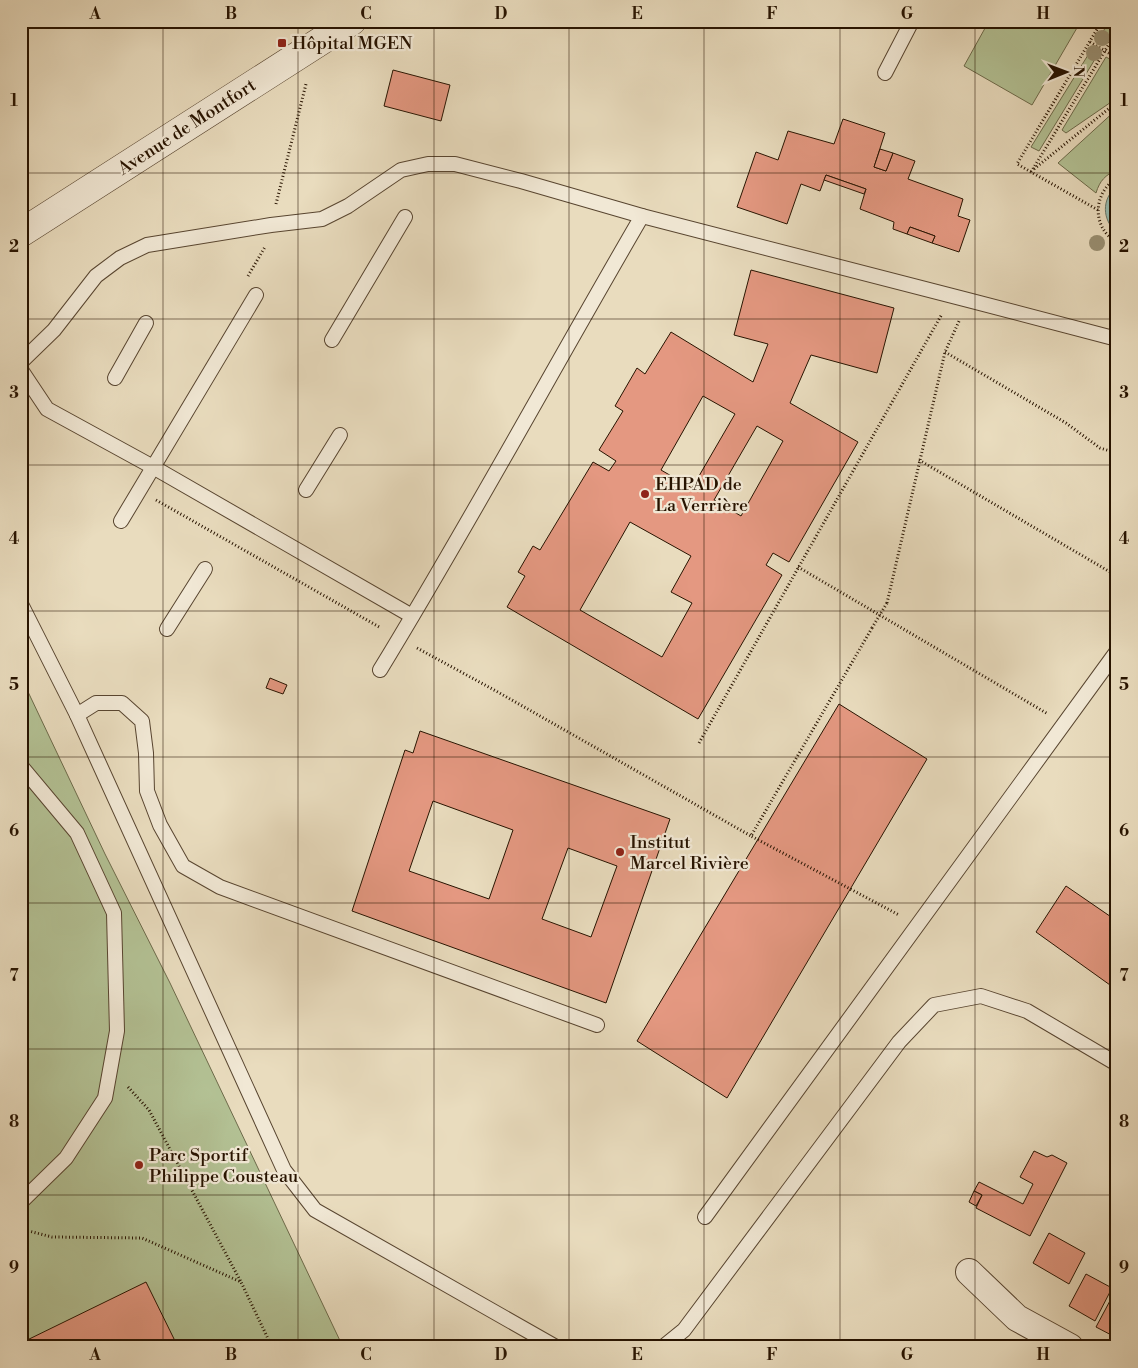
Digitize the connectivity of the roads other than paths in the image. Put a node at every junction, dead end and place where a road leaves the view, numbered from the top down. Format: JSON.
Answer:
{"nodes":[{"id":1,"x":352,"y":21,"type":"edge"},
{"id":2,"x":912,"y":21,"type":"edge"},
{"id":3,"x":884,"y":72,"type":"dead end"},
{"id":4,"x":642,"y":216,"type":"junction"},
{"id":5,"x":405,"y":217,"type":"dead end"},
{"id":6,"x":21,"y":233,"type":"edge"},
{"id":7,"x":256,"y":296,"type":"dead end"},
{"id":8,"x":146,"y":323,"type":"dead end"},
{"id":9,"x":332,"y":340,"type":"dead end"},
{"id":10,"x":1117,"y":340,"type":"edge"},
{"id":11,"x":21,"y":362,"type":"edge"},
{"id":12,"x":21,"y":370,"type":"edge"},
{"id":13,"x":115,"y":378,"type":"dead end"},
{"id":14,"x":340,"y":435,"type":"dead end"},
{"id":15,"x":153,"y":467,"type":"junction"},
{"id":16,"x":306,"y":490,"type":"dead end"},
{"id":17,"x":121,"y":521,"type":"dead end"},
{"id":18,"x":204,"y":569,"type":"dead end"},
{"id":19,"x":21,"y":604,"type":"edge"},
{"id":20,"x":412,"y":616,"type":"junction"},
{"id":21,"x":167,"y":629,"type":"dead end"},
{"id":22,"x":1117,"y":651,"type":"edge"},
{"id":23,"x":380,"y":670,"type":"dead end"},
{"id":24,"x":76,"y":715,"type":"junction"},
{"id":25,"x":21,"y":766,"type":"edge"},
{"id":26,"x":597,"y":1025,"type":"dead end"},
{"id":27,"x":1117,"y":1064,"type":"edge"},
{"id":28,"x":21,"y":1202,"type":"edge"},
{"id":29,"x":705,"y":1217,"type":"dead end"},
{"id":30,"x":969,"y":1272,"type":"dead end"},
{"id":31,"x":556,"y":1347,"type":"edge"},
{"id":32,"x":663,"y":1347,"type":"edge"},
{"id":33,"x":1070,"y":1347,"type":"edge"}],
"edges":[{"from":1,"to":6,"type":"street","name":"Avenue de Montfort"},
{"from":2,"to":3,"type":"lane"},
{"from":4,"to":10,"type":"lane"},
{"from":4,"to":11,"type":"lane"},
{"from":4,"to":20,"type":"lane"},
{"from":5,"to":9,"type":"lane"},
{"from":7,"to":15,"type":"lane"},
{"from":8,"to":13,"type":"lane"},
{"from":12,"to":15,"type":"lane"},
{"from":14,"to":16,"type":"lane"},
{"from":15,"to":17,"type":"lane"},
{"from":15,"to":20,"type":"lane"},
{"from":18,"to":21,"type":"lane"},
{"from":19,"to":24,"type":"lane"},
{"from":20,"to":23,"type":"lane"},
{"from":22,"to":29,"type":"lane"},
{"from":24,"to":26,"type":"lane"},
{"from":24,"to":31,"type":"lane"},
{"from":25,"to":28,"type":"lane"},
{"from":27,"to":32,"type":"lane"},
{"from":30,"to":33,"type":"street"}]}
